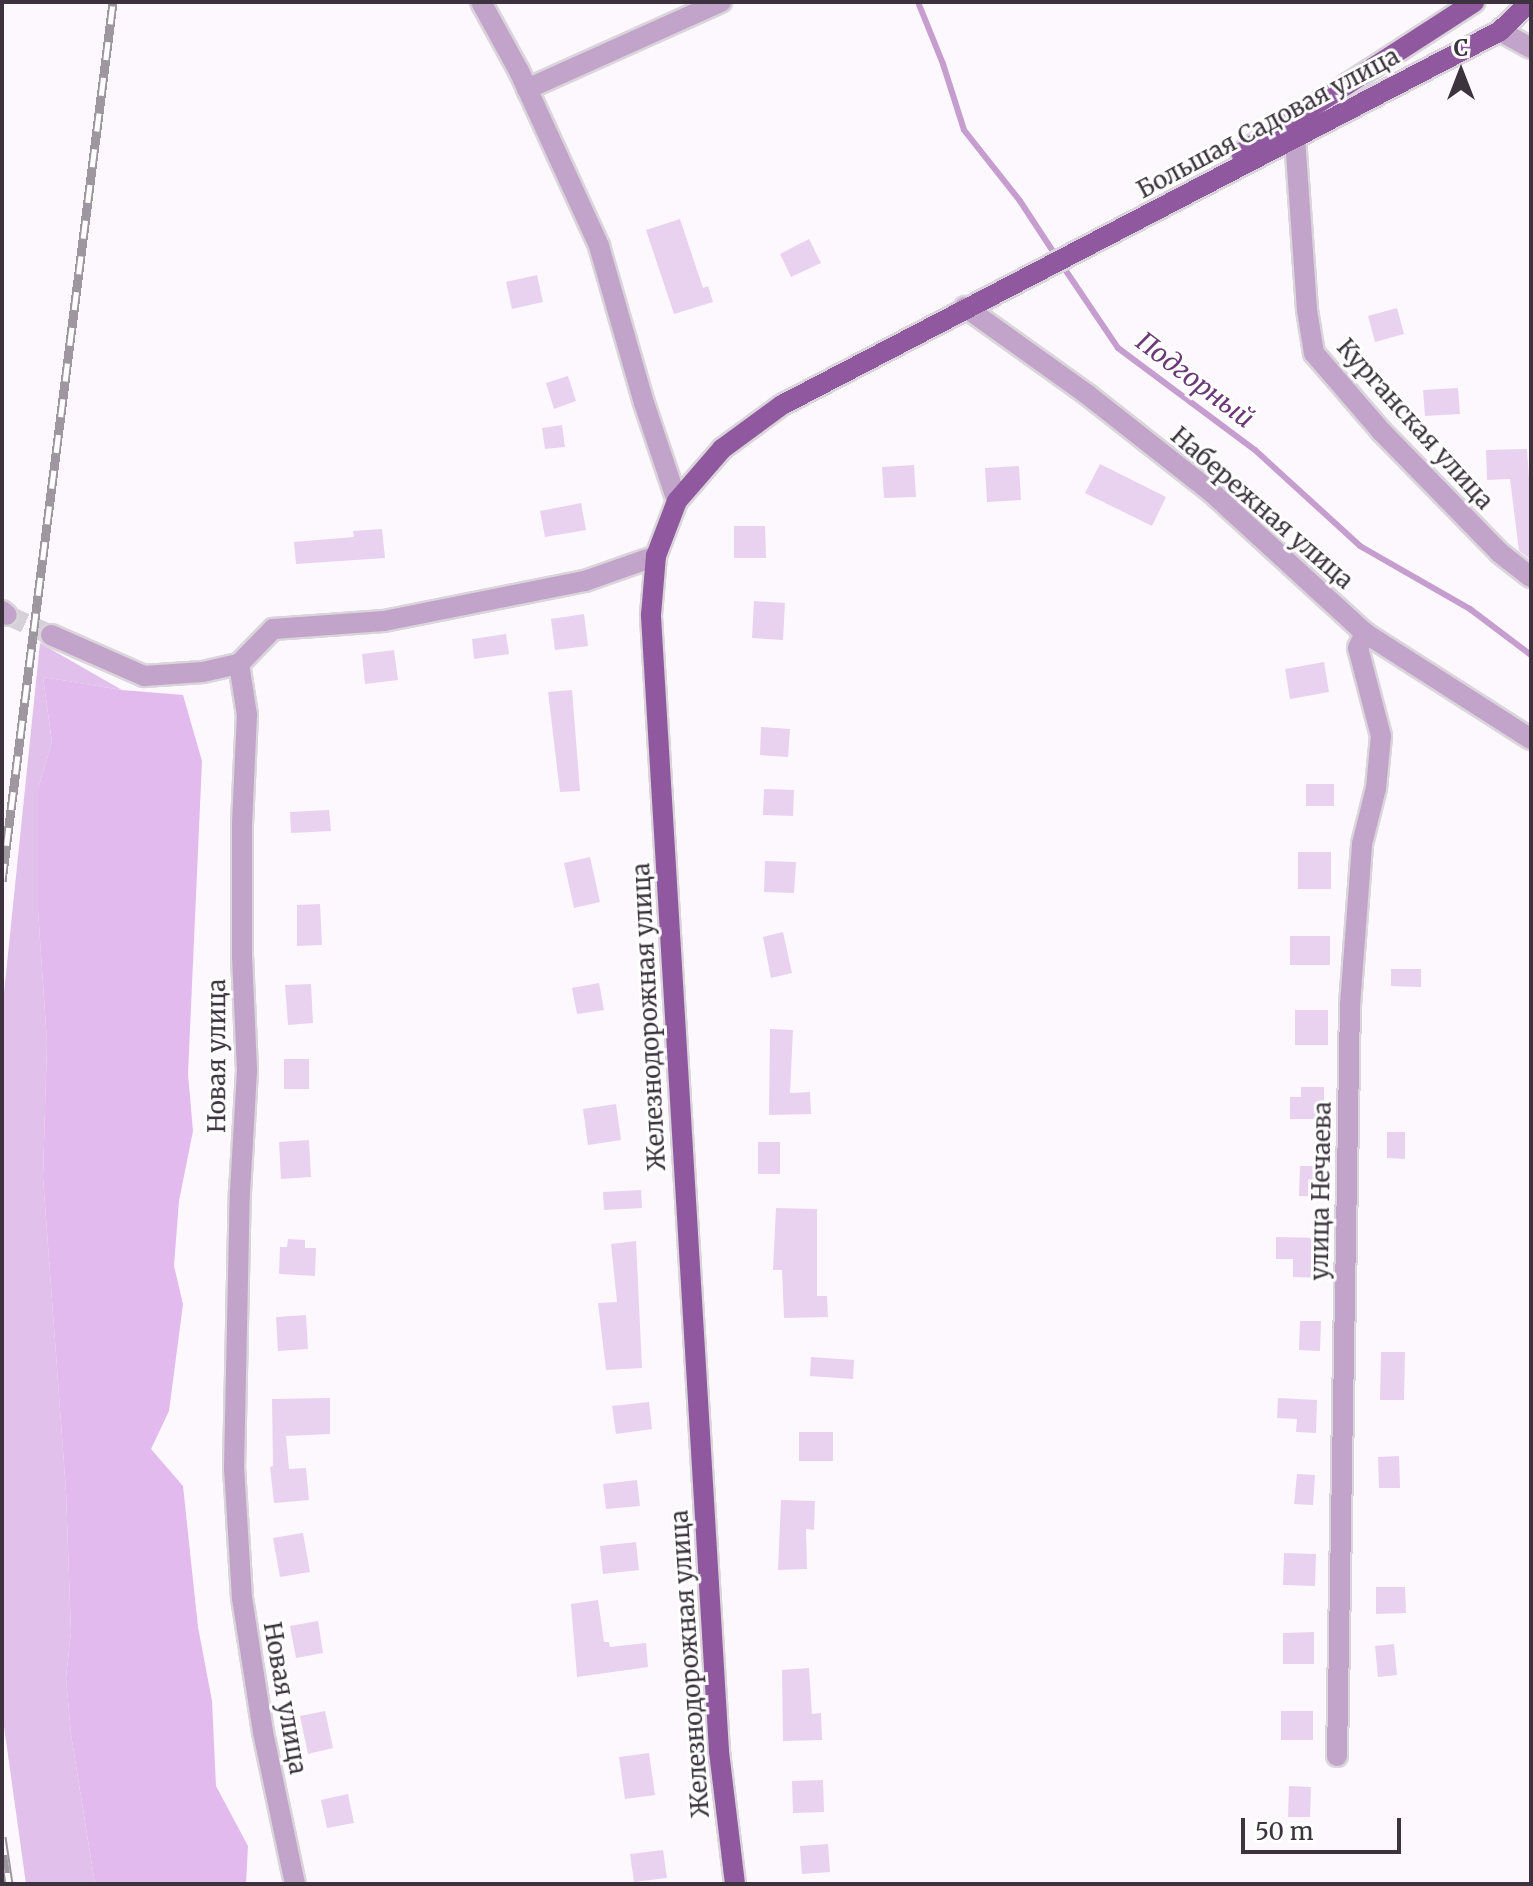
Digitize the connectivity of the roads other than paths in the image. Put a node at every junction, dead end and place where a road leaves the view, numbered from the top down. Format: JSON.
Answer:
{"nodes":[{"id":1,"x":481,"y":2,"type":"edge"},
{"id":2,"x":721,"y":2,"type":"edge"},
{"id":3,"x":1474,"y":2,"type":"edge"},
{"id":4,"x":1530,"y":2,"type":"edge"},
{"id":5,"x":1500,"y":31,"type":"junction"},
{"id":6,"x":1531,"y":48,"type":"edge"},
{"id":7,"x":527,"y":89,"type":"junction"},
{"id":8,"x":1295,"y":138,"type":"junction"},
{"id":9,"x":1130,"y":225,"type":"junction"},
{"id":10,"x":965,"y":307,"type":"junction"},
{"id":11,"x":677,"y":501,"type":"junction"},
{"id":12,"x":656,"y":556,"type":"junction"},
{"id":13,"x":1531,"y":577,"type":"edge"},
{"id":14,"x":1365,"y":633,"type":"junction"},
{"id":15,"x":51,"y":635,"type":"tunnel mouth"},
{"id":16,"x":239,"y":664,"type":"junction"},
{"id":17,"x":1531,"y":739,"type":"edge"},
{"id":18,"x":1337,"y":1756,"type":"dead end"},
{"id":19,"x":295,"y":1884,"type":"edge"},
{"id":20,"x":735,"y":1884,"type":"edge"}],
"edges":[{"from":1,"to":7,"type":"street"},
{"from":2,"to":7,"type":"street"},
{"from":3,"to":9,"type":"main road","name":"Большая Садовая улица"},
{"from":4,"to":5,"type":"main road","name":"Большая Садовая улица"},
{"from":5,"to":6,"type":"street"},
{"from":5,"to":8,"type":"main road","name":"Большая Садовая улица"},
{"from":7,"to":11,"type":"street"},
{"from":8,"to":9,"type":"main road","name":"Большая Садовая улица"},
{"from":8,"to":13,"type":"street","name":"Курганская улица"},
{"from":9,"to":10,"type":"main road","name":"Железнодорожная улица"},
{"from":10,"to":11,"type":"main road","name":"Железнодорожная улица"},
{"from":10,"to":14,"type":"street","name":"Набережная улица"},
{"from":11,"to":12,"type":"main road","name":"Железнодорожная улица"},
{"from":12,"to":16,"type":"street"},
{"from":12,"to":20,"type":"main road","name":"Железнодорожная улица"},
{"from":14,"to":17,"type":"street","name":"Набережная улица"},
{"from":14,"to":18,"type":"street","name":"улица Нечаева"},
{"from":15,"to":16,"type":"street"},
{"from":16,"to":19,"type":"street","name":"Новая улица"}]}
